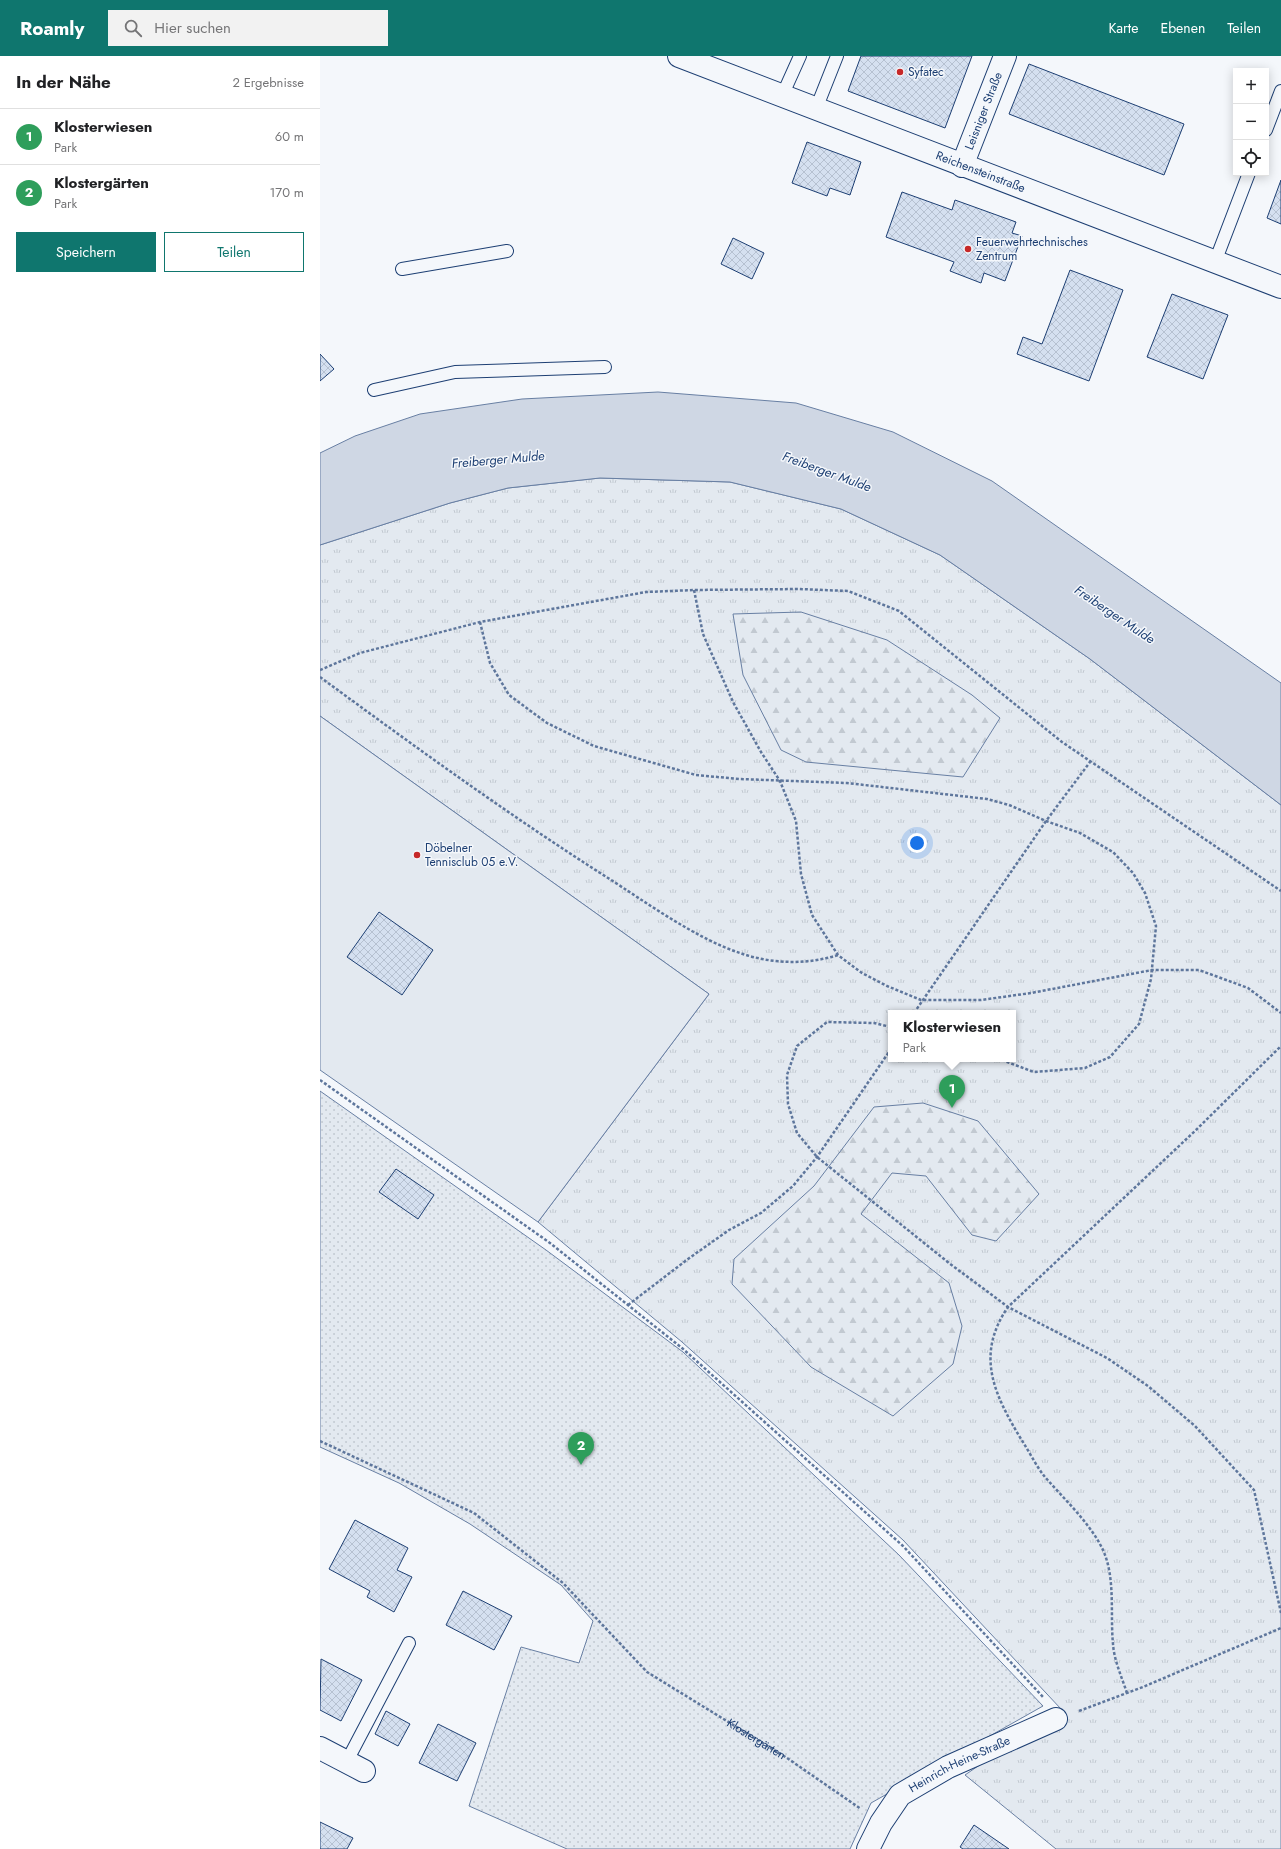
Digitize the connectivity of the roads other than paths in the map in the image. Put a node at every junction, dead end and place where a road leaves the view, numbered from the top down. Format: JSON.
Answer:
{"nodes":[{"id":1,"x":679,"y":56,"type":"edge"},
{"id":2,"x":800,"y":56,"type":"edge"},
{"id":3,"x":837,"y":56,"type":"edge"},
{"id":4,"x":1005,"y":56,"type":"edge"},
{"id":5,"x":1281,"y":91,"type":"edge"},
{"id":6,"x":782,"y":96,"type":"junction"},
{"id":7,"x":816,"y":109,"type":"junction"},
{"id":8,"x":1269,"y":122,"type":"edge"},
{"id":9,"x":962,"y":166,"type":"junction"},
{"id":10,"x":1248,"y":176,"type":"edge"},
{"id":11,"x":507,"y":251,"type":"dead end"},
{"id":12,"x":1215,"y":262,"type":"junction"},
{"id":13,"x":402,"y":269,"type":"dead end"},
{"id":14,"x":1281,"y":287,"type":"edge"},
{"id":15,"x":605,"y":367,"type":"dead end"},
{"id":16,"x":374,"y":390,"type":"dead end"},
{"id":17,"x":409,"y":1643,"type":"dead end"},
{"id":18,"x":1056,"y":1719,"type":"road end"},
{"id":19,"x":320,"y":1748,"type":"edge"},
{"id":20,"x":356,"y":1766,"type":"joint"},
{"id":21,"x":868,"y":1849,"type":"edge"}],
"edges":[{"from":1,"to":6,"type":"street","name":"Reichensteinstraße"},
{"from":2,"to":6,"type":"lane"},
{"from":3,"to":7,"type":"lane"},
{"from":4,"to":9,"type":"street","name":"Leisniger Straße"},
{"from":5,"to":8,"type":"lane"},
{"from":6,"to":7,"type":"street","name":"Reichensteinstraße"},
{"from":7,"to":9,"type":"street","name":"Reichensteinstraße"},
{"from":9,"to":12,"type":"street","name":"Reichensteinstraße"},
{"from":10,"to":12,"type":"lane"},
{"from":11,"to":13,"type":"lane"},
{"from":12,"to":14,"type":"street","name":"Reichensteinstraße"},
{"from":15,"to":16,"type":"lane"},
{"from":17,"to":20,"type":"lane"},
{"from":18,"to":21,"type":"street","name":"Heinrich-Heine-Straße"},
{"from":19,"to":20,"type":"street"}]}
